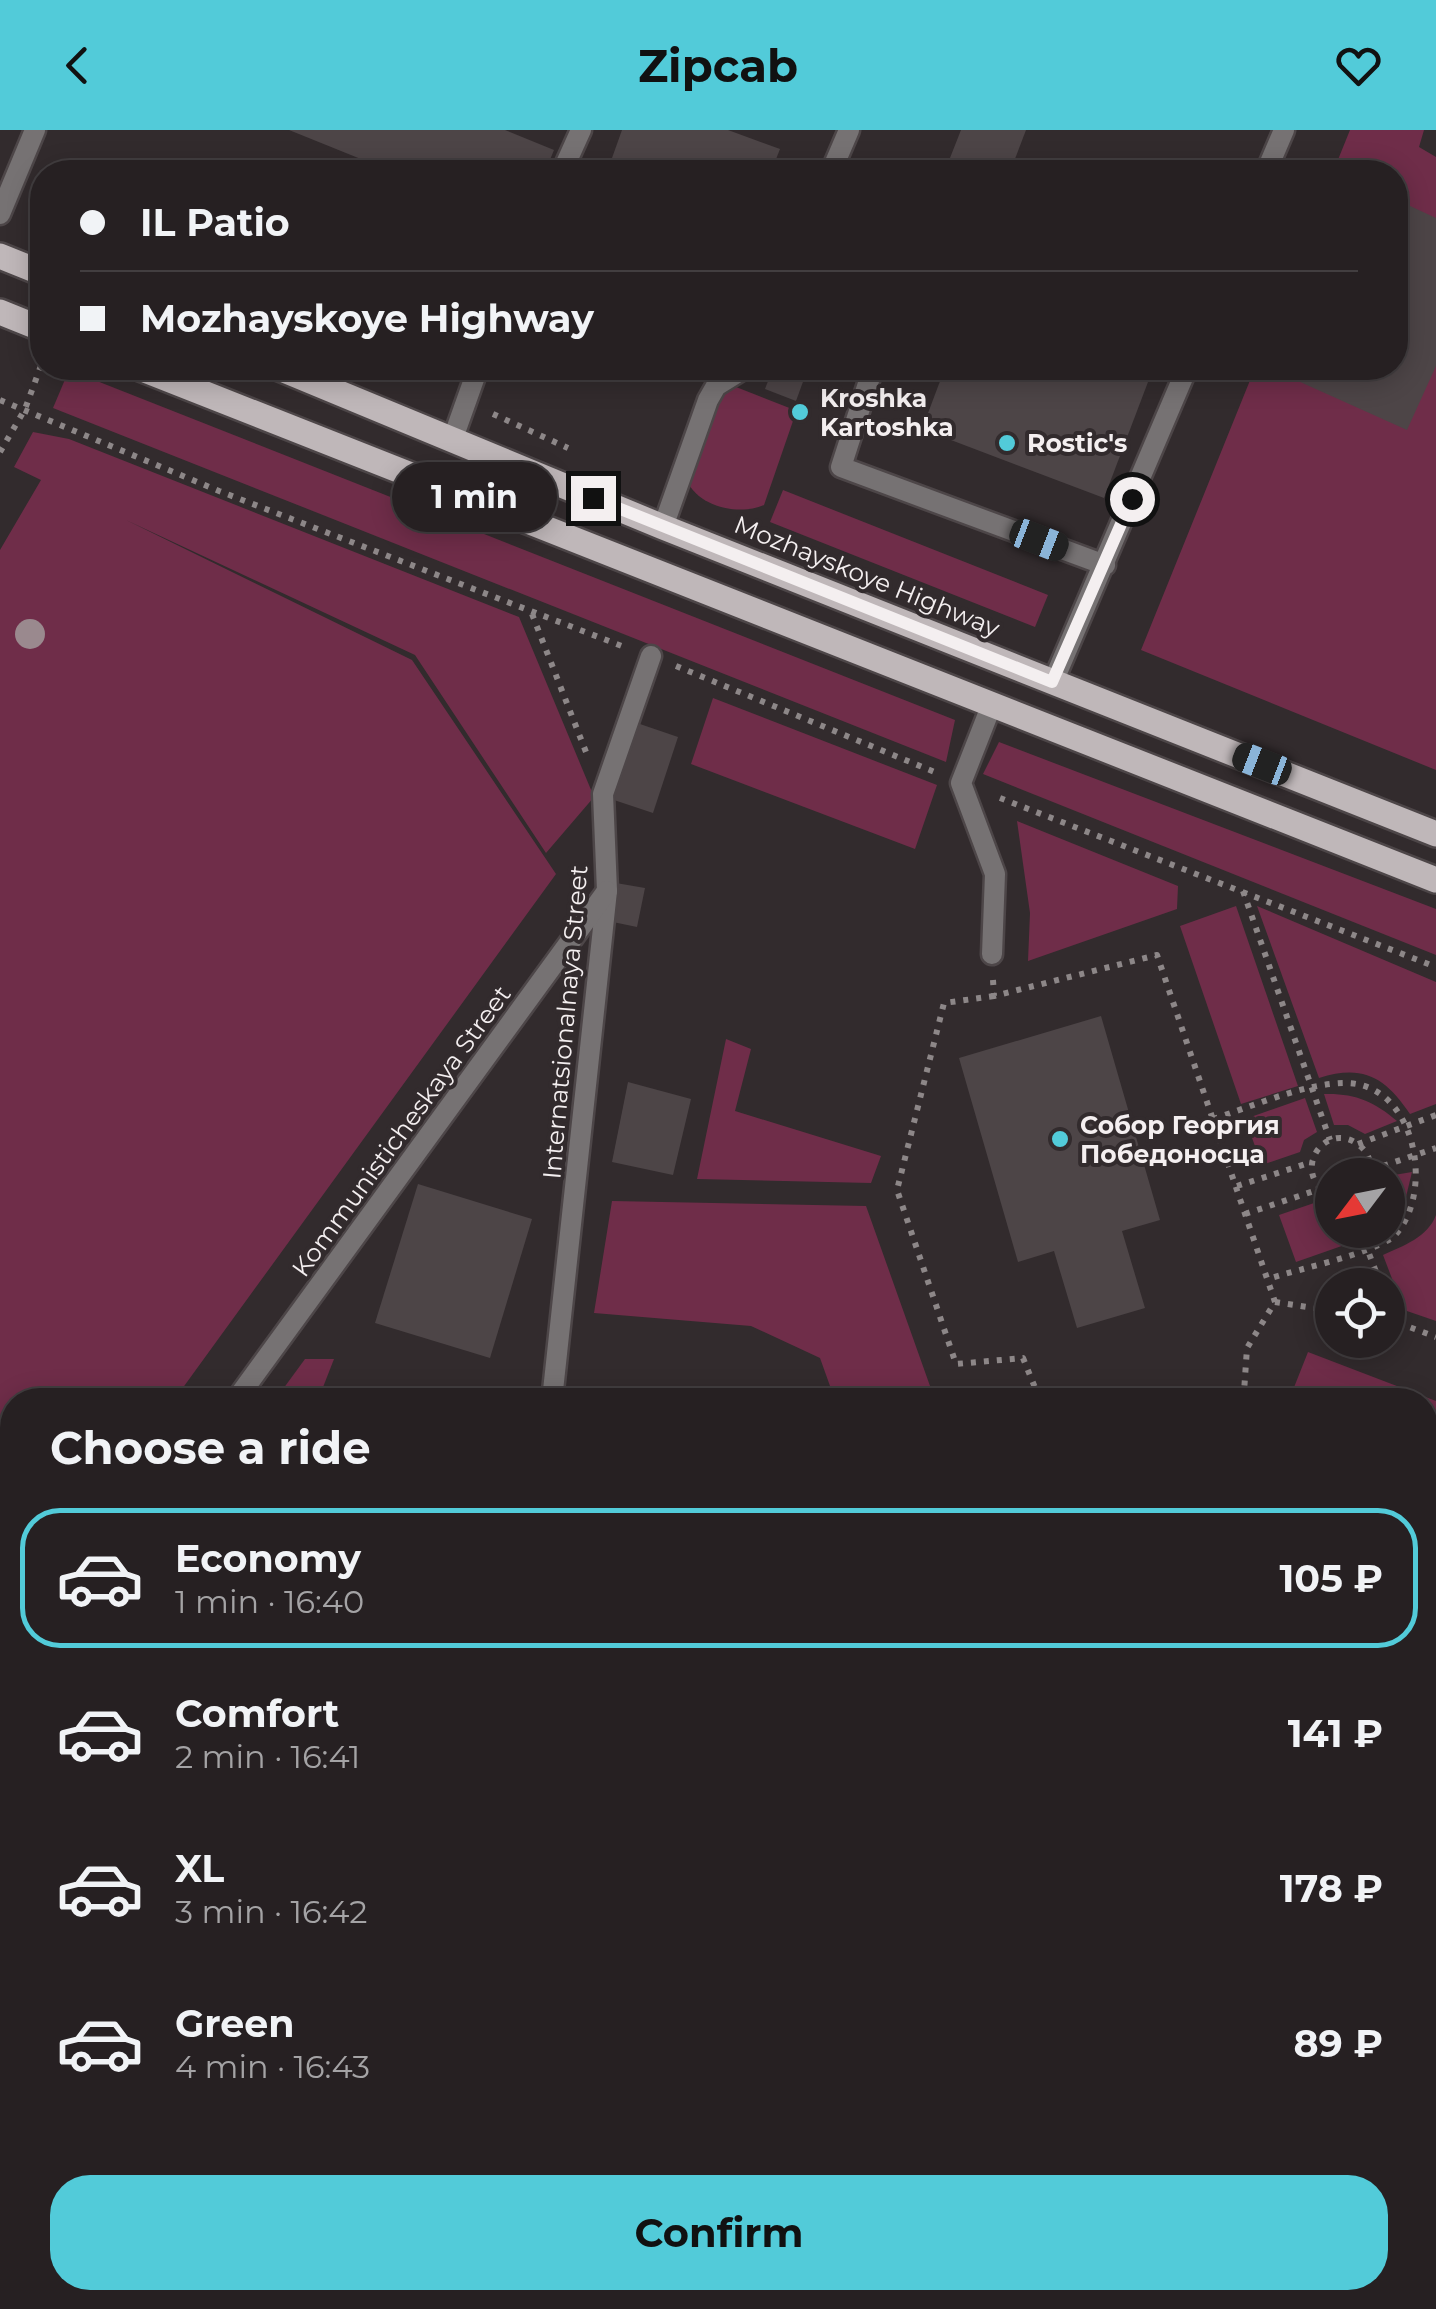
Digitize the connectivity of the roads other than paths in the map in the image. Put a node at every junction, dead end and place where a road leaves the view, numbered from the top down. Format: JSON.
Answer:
{"nodes":[{"id":1,"x":36,"y":130,"type":"edge"},
{"id":2,"x":580,"y":130,"type":"edge"},
{"id":3,"x":849,"y":130,"type":"edge"},
{"id":4,"x":1284,"y":130,"type":"edge"},
{"id":5,"x":567,"y":160,"type":"edge"},
{"id":6,"x":837,"y":160,"type":"edge"},
{"id":7,"x":1271,"y":160,"type":"edge"},
{"id":8,"x":0,"y":214,"type":"edge"},
{"id":9,"x":0,"y":256,"type":"edge"},
{"id":10,"x":30,"y":268,"type":"edge"},
{"id":11,"x":0,"y":312,"type":"edge"},
{"id":12,"x":30,"y":324,"type":"edge"},
{"id":13,"x":170,"y":380,"type":"edge"},
{"id":14,"x":307,"y":380,"type":"edge"},
{"id":15,"x":474,"y":380,"type":"edge"},
{"id":16,"x":726,"y":380,"type":"edge"},
{"id":17,"x":869,"y":380,"type":"edge"},
{"id":18,"x":1182,"y":380,"type":"edge"},
{"id":19,"x":452,"y":441,"type":"junction"},
{"id":20,"x":663,"y":527,"type":"junction"},
{"id":21,"x":1105,"y":565,"type":"junction"},
{"id":22,"x":651,"y":656,"type":"road end"},
{"id":23,"x":1052,"y":682,"type":"junction"},
{"id":24,"x":992,"y":704,"type":"junction"},
{"id":25,"x":1436,"y":834,"type":"edge"},
{"id":26,"x":1436,"y":880,"type":"edge"},
{"id":27,"x":607,"y":890,"type":"junction"},
{"id":28,"x":992,"y":954,"type":"road end"},
{"id":29,"x":245,"y":1388,"type":"edge"},
{"id":30,"x":553,"y":1388,"type":"edge"}],
"edges":[{"from":1,"to":8,"type":"street"},
{"from":2,"to":5,"type":"street"},
{"from":3,"to":6,"type":"street"},
{"from":4,"to":7,"type":"street"},
{"from":9,"to":10,"type":"main road"},
{"from":11,"to":12,"type":"main road"},
{"from":13,"to":24,"type":"main road"},
{"from":14,"to":19,"type":"main road","name":"Mozhayskoye Highway"},
{"from":15,"to":19,"type":"street"},
{"from":16,"to":20,"type":"street"},
{"from":17,"to":21,"type":"street"},
{"from":18,"to":21,"type":"street"},
{"from":19,"to":20,"type":"main road","name":"Mozhayskoye Highway"},
{"from":20,"to":23,"type":"main road","name":"Mozhayskoye Highway"},
{"from":21,"to":23,"type":"street"},
{"from":22,"to":27,"type":"street","name":"Internatsionalnaya Street"},
{"from":23,"to":25,"type":"main road","name":"Mozhayskoye Highway"},
{"from":24,"to":26,"type":"main road"},
{"from":24,"to":28,"type":"street"},
{"from":27,"to":29,"type":"street","name":"Kommunisticheskaya Street"},
{"from":27,"to":30,"type":"street","name":"Internatsionalnaya Street"}]}
